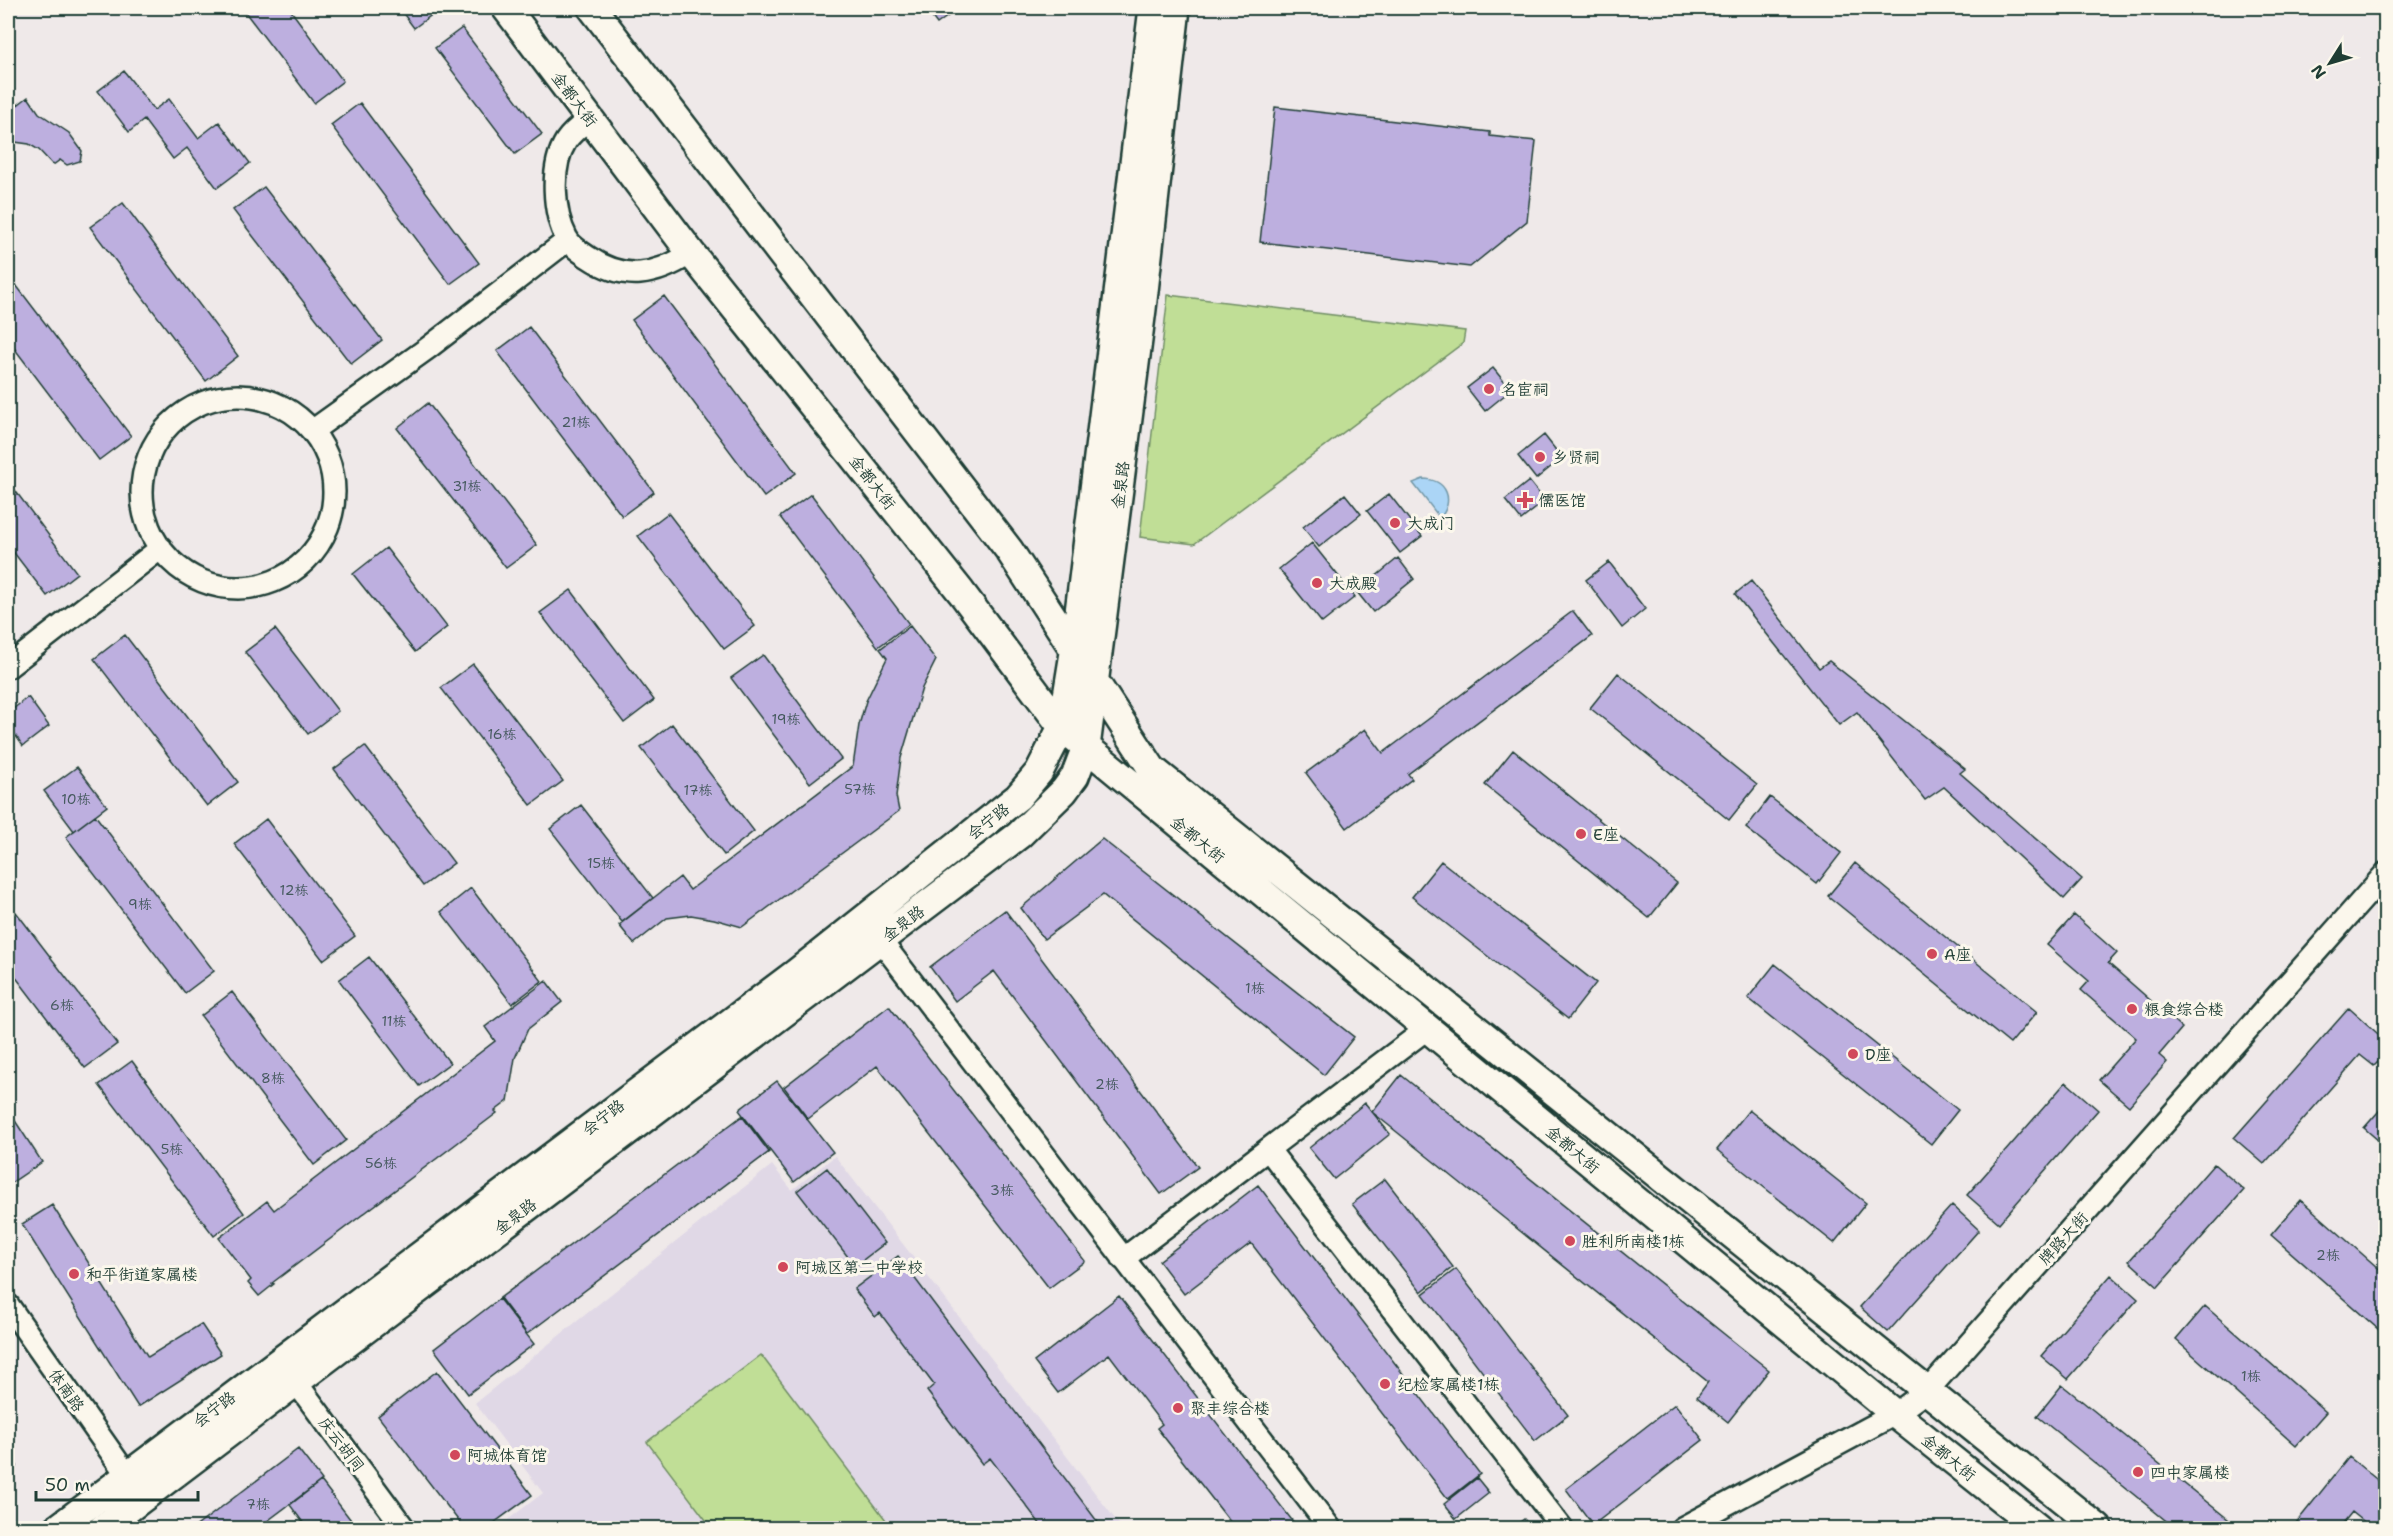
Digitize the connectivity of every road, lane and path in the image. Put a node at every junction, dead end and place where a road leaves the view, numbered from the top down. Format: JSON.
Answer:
{"nodes":[{"id":1,"x":506,"y":8,"type":"edge"},
{"id":2,"x":592,"y":8,"type":"edge"},
{"id":3,"x":1153,"y":8,"type":"edge"},
{"id":4,"x":1176,"y":8,"type":"edge"},
{"id":5,"x":590,"y":118,"type":"junction"},
{"id":6,"x":568,"y":240,"type":"junction"},
{"id":7,"x":691,"y":253,"type":"junction"},
{"id":8,"x":312,"y":431,"type":"junction"},
{"id":9,"x":161,"y":549,"type":"junction"},
{"id":10,"x":1074,"y":652,"type":"junction"},
{"id":11,"x":8,"y":666,"type":"edge"},
{"id":12,"x":1095,"y":683,"type":"junction"},
{"id":13,"x":1062,"y":727,"type":"junction"},
{"id":14,"x":1086,"y":747,"type":"junction"},
{"id":15,"x":2385,"y":873,"type":"edge"},
{"id":16,"x":880,"y":940,"type":"junction"},
{"id":17,"x":1428,"y":1028,"type":"junction"},
{"id":18,"x":1268,"y":1149,"type":"junction"},
{"id":19,"x":1123,"y":1259,"type":"junction"},
{"id":20,"x":8,"y":1305,"type":"edge"},
{"id":21,"x":287,"y":1371,"type":"junction"},
{"id":22,"x":1928,"y":1390,"type":"junction"},
{"id":23,"x":1895,"y":1414,"type":"junction"},
{"id":24,"x":127,"y":1475,"type":"junction"},
{"id":25,"x":58,"y":1528,"type":"edge"},
{"id":26,"x":103,"y":1528,"type":"edge"},
{"id":27,"x":404,"y":1528,"type":"edge"},
{"id":28,"x":1330,"y":1528,"type":"edge"},
{"id":29,"x":1562,"y":1528,"type":"edge"},
{"id":30,"x":1682,"y":1528,"type":"edge"},
{"id":31,"x":2038,"y":1528,"type":"edge"},
{"id":32,"x":2098,"y":1528,"type":"edge"}],
"edges":[{"from":1,"to":5,"type":"main road","name":"金都大街"},
{"from":2,"to":10,"type":"main road","name":"金都大街"},
{"from":3,"to":10,"type":"main road","name":"金泉路"},
{"from":4,"to":12,"type":"main road","name":"金泉路"},
{"from":5,"to":6,"type":"street"},
{"from":5,"to":7,"type":"main road","name":"金都大街"},
{"from":6,"to":7,"type":"street"},
{"from":6,"to":8,"type":"street"},
{"from":7,"to":13,"type":"main road","name":"金都大街"},
{"from":8,"to":9,"type":"street"},
{"from":8,"to":9,"type":"street"},
{"from":9,"to":11,"type":"street"},
{"from":10,"to":12,"type":"main road","name":"金都大街"},
{"from":10,"to":13,"type":"main road","name":"会宁路"},
{"from":12,"to":14,"type":"main road","name":"金泉路"},
{"from":12,"to":22,"type":"main road","name":"金都大街"},
{"from":13,"to":14,"type":"main road","name":"金都大街"},
{"from":13,"to":21,"type":"main road","name":"会宁路"},
{"from":14,"to":16,"type":"main road","name":"金泉路"},
{"from":14,"to":17,"type":"main road","name":"金都大街"},
{"from":15,"to":22,"type":"street","name":"牌路大街"},
{"from":16,"to":19,"type":"street"},
{"from":16,"to":21,"type":"main road","name":"金泉路"},
{"from":17,"to":18,"type":"street"},
{"from":17,"to":23,"type":"main road","name":"金都大街"},
{"from":18,"to":19,"type":"street"},
{"from":18,"to":29,"type":"street"},
{"from":19,"to":28,"type":"street"},
{"from":20,"to":24,"type":"street","name":"体南路"},
{"from":21,"to":24,"type":"main road","name":"会宁路"},
{"from":21,"to":26,"type":"main road","name":"金泉路"},
{"from":21,"to":27,"type":"street","name":"庆云胡同"},
{"from":22,"to":23,"type":"street","name":"牌路大街"},
{"from":22,"to":32,"type":"main road","name":"金都大街"},
{"from":23,"to":30,"type":"street","name":"牌路大街"},
{"from":23,"to":31,"type":"main road","name":"金都大街"},
{"from":24,"to":25,"type":"main road","name":"会宁路"}]}
